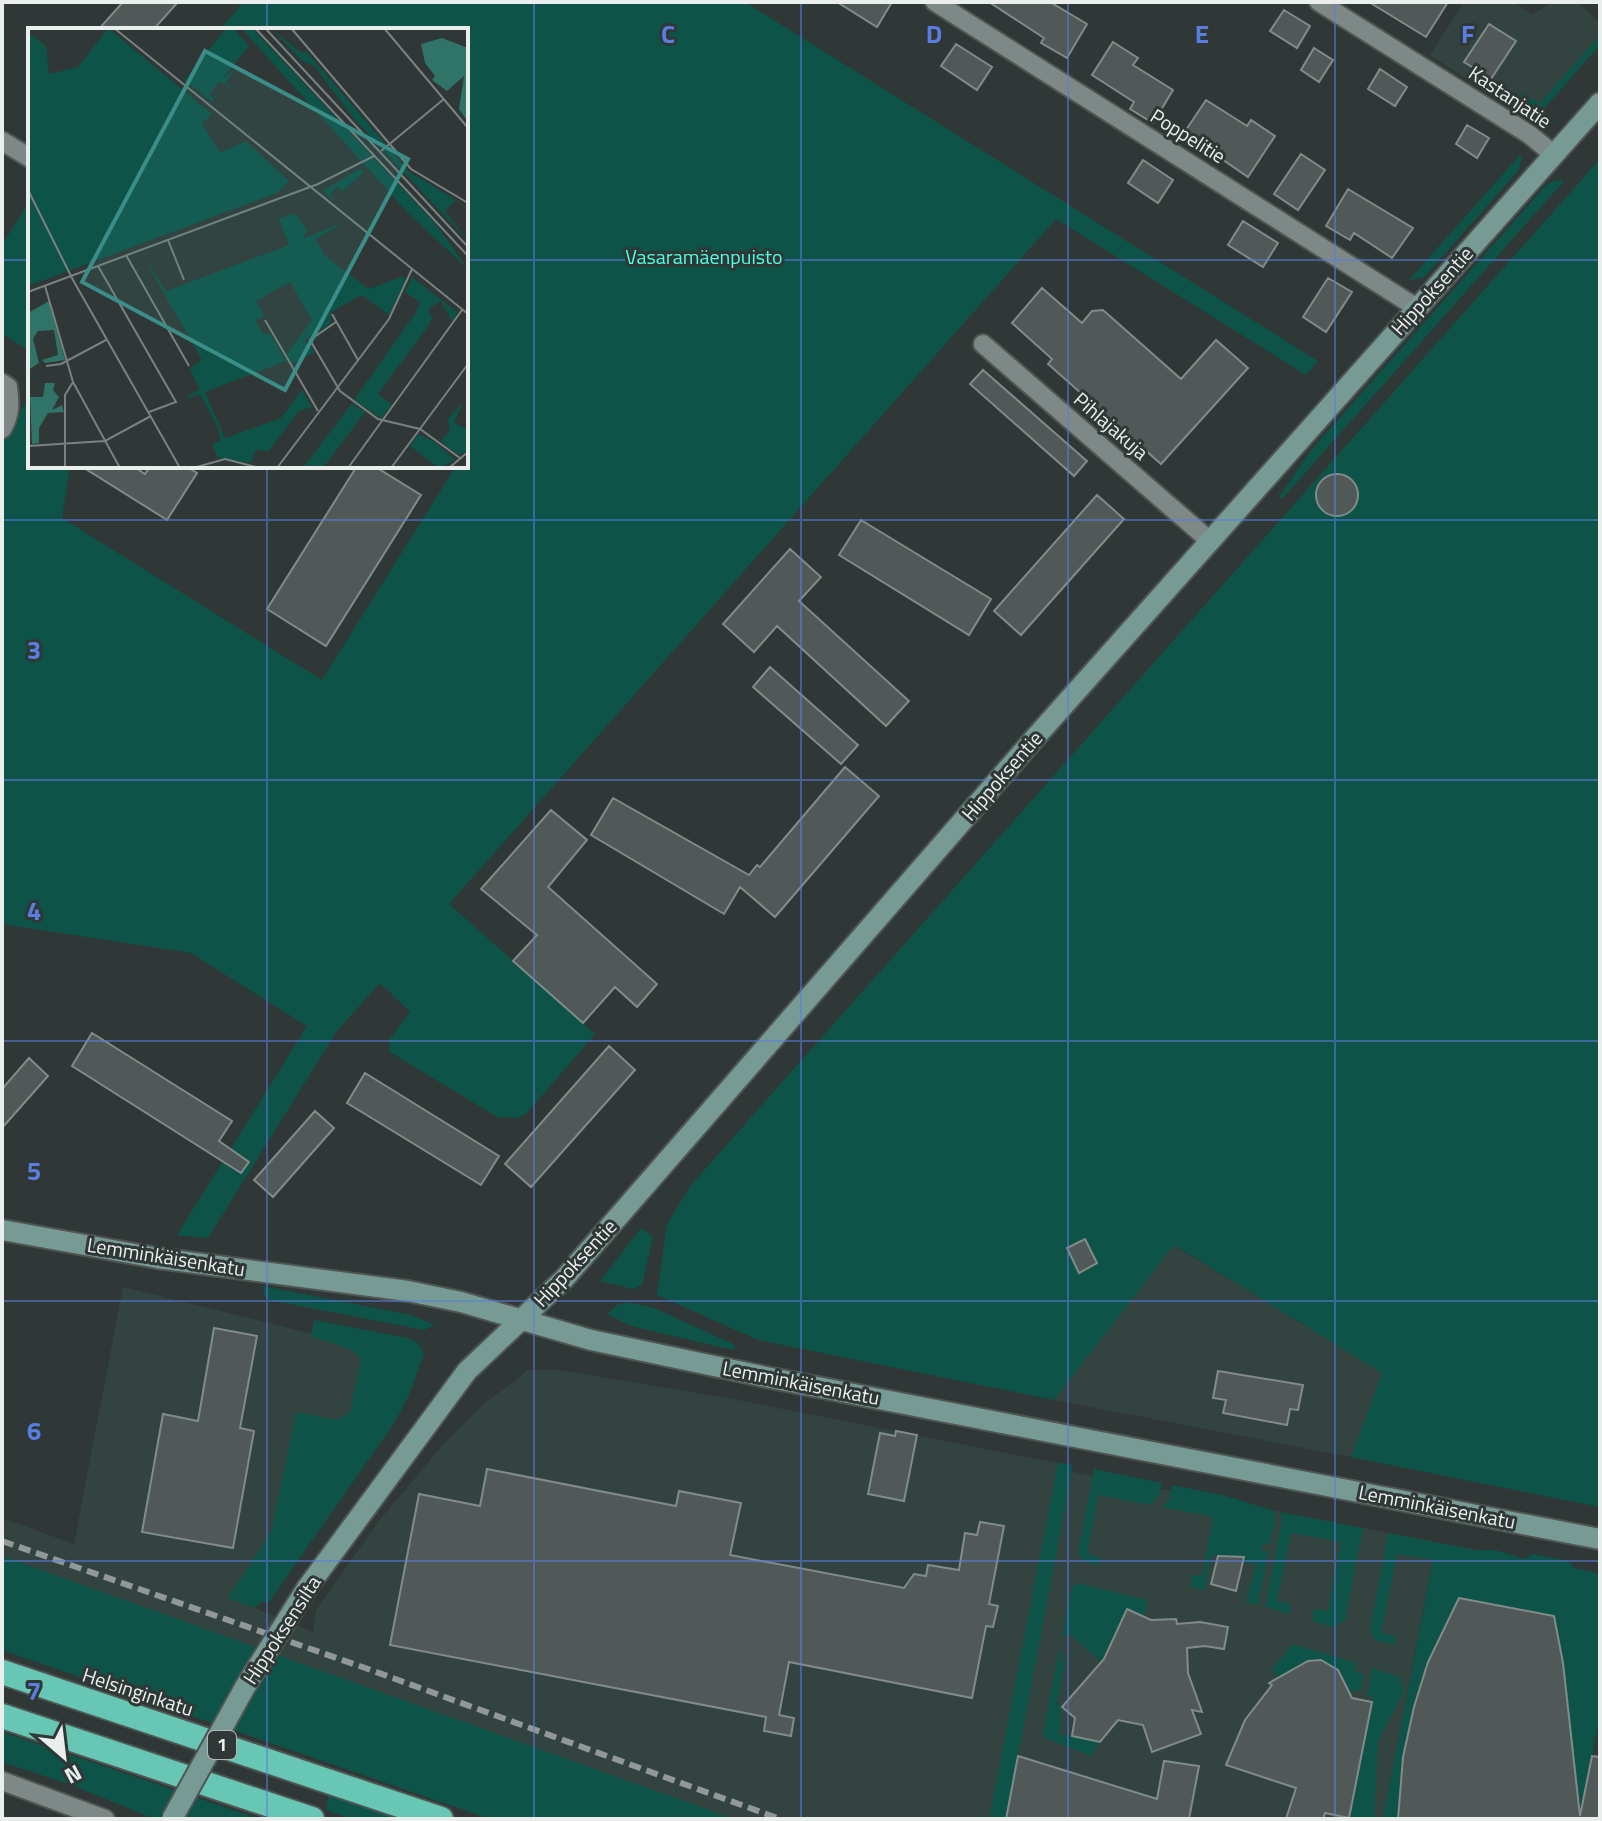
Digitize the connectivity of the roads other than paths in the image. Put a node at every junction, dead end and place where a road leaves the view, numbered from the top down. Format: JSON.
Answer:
{"nodes":[{"id":1,"x":935,"y":2,"type":"edge"},
{"id":2,"x":1319,"y":2,"type":"edge"},
{"id":3,"x":1600,"y":103,"type":"edge"},
{"id":4,"x":2,"y":141,"type":"edge"},
{"id":5,"x":1553,"y":154,"type":"junction"},
{"id":6,"x":28,"y":157,"type":"edge"},
{"id":7,"x":1417,"y":308,"type":"junction"},
{"id":8,"x":983,"y":344,"type":"dead end"},
{"id":9,"x":5,"y":385,"type":"edge"},
{"id":10,"x":2,"y":429,"type":"edge"},
{"id":11,"x":1210,"y":541,"type":"junction"},
{"id":12,"x":2,"y":1230,"type":"edge"},
{"id":13,"x":521,"y":1320,"type":"junction"},
{"id":14,"x":408,"y":1451,"type":"joint"},
{"id":15,"x":1600,"y":1539,"type":"edge"},
{"id":16,"x":2,"y":1672,"type":"edge"},
{"id":17,"x":2,"y":1716,"type":"edge"},
{"id":18,"x":2,"y":1781,"type":"edge"},
{"id":19,"x":105,"y":1819,"type":"edge"},
{"id":20,"x":172,"y":1819,"type":"edge"},
{"id":21,"x":312,"y":1819,"type":"edge"},
{"id":22,"x":441,"y":1819,"type":"edge"}],
"edges":[{"from":1,"to":7,"type":"street","name":"Poppelitie"},
{"from":2,"to":5,"type":"street","name":"Kastanjatie"},
{"from":3,"to":5,"type":"street","name":"Hippoksentie"},
{"from":4,"to":6,"type":"street"},
{"from":5,"to":7,"type":"street","name":"Hippoksentie"},
{"from":7,"to":11,"type":"street","name":"Hippoksentie"},
{"from":8,"to":11,"type":"street","name":"Pihlajakuja"},
{"from":9,"to":10,"type":"street"},
{"from":11,"to":13,"type":"street","name":"Hippoksentie"},
{"from":12,"to":13,"type":"street","name":"Lemminkäisenkatu"},
{"from":13,"to":14,"type":"street","name":"Hippoksentie"},
{"from":13,"to":15,"type":"street","name":"Lemminkäisenkatu"},
{"from":14,"to":20,"type":"street","name":"Hippoksensilta","bridge":true},
{"from":16,"to":22,"type":"highway","name":"Helsinginkatu","number":"1"},
{"from":17,"to":21,"type":"highway","number":"1"},
{"from":18,"to":19,"type":"street"}]}
